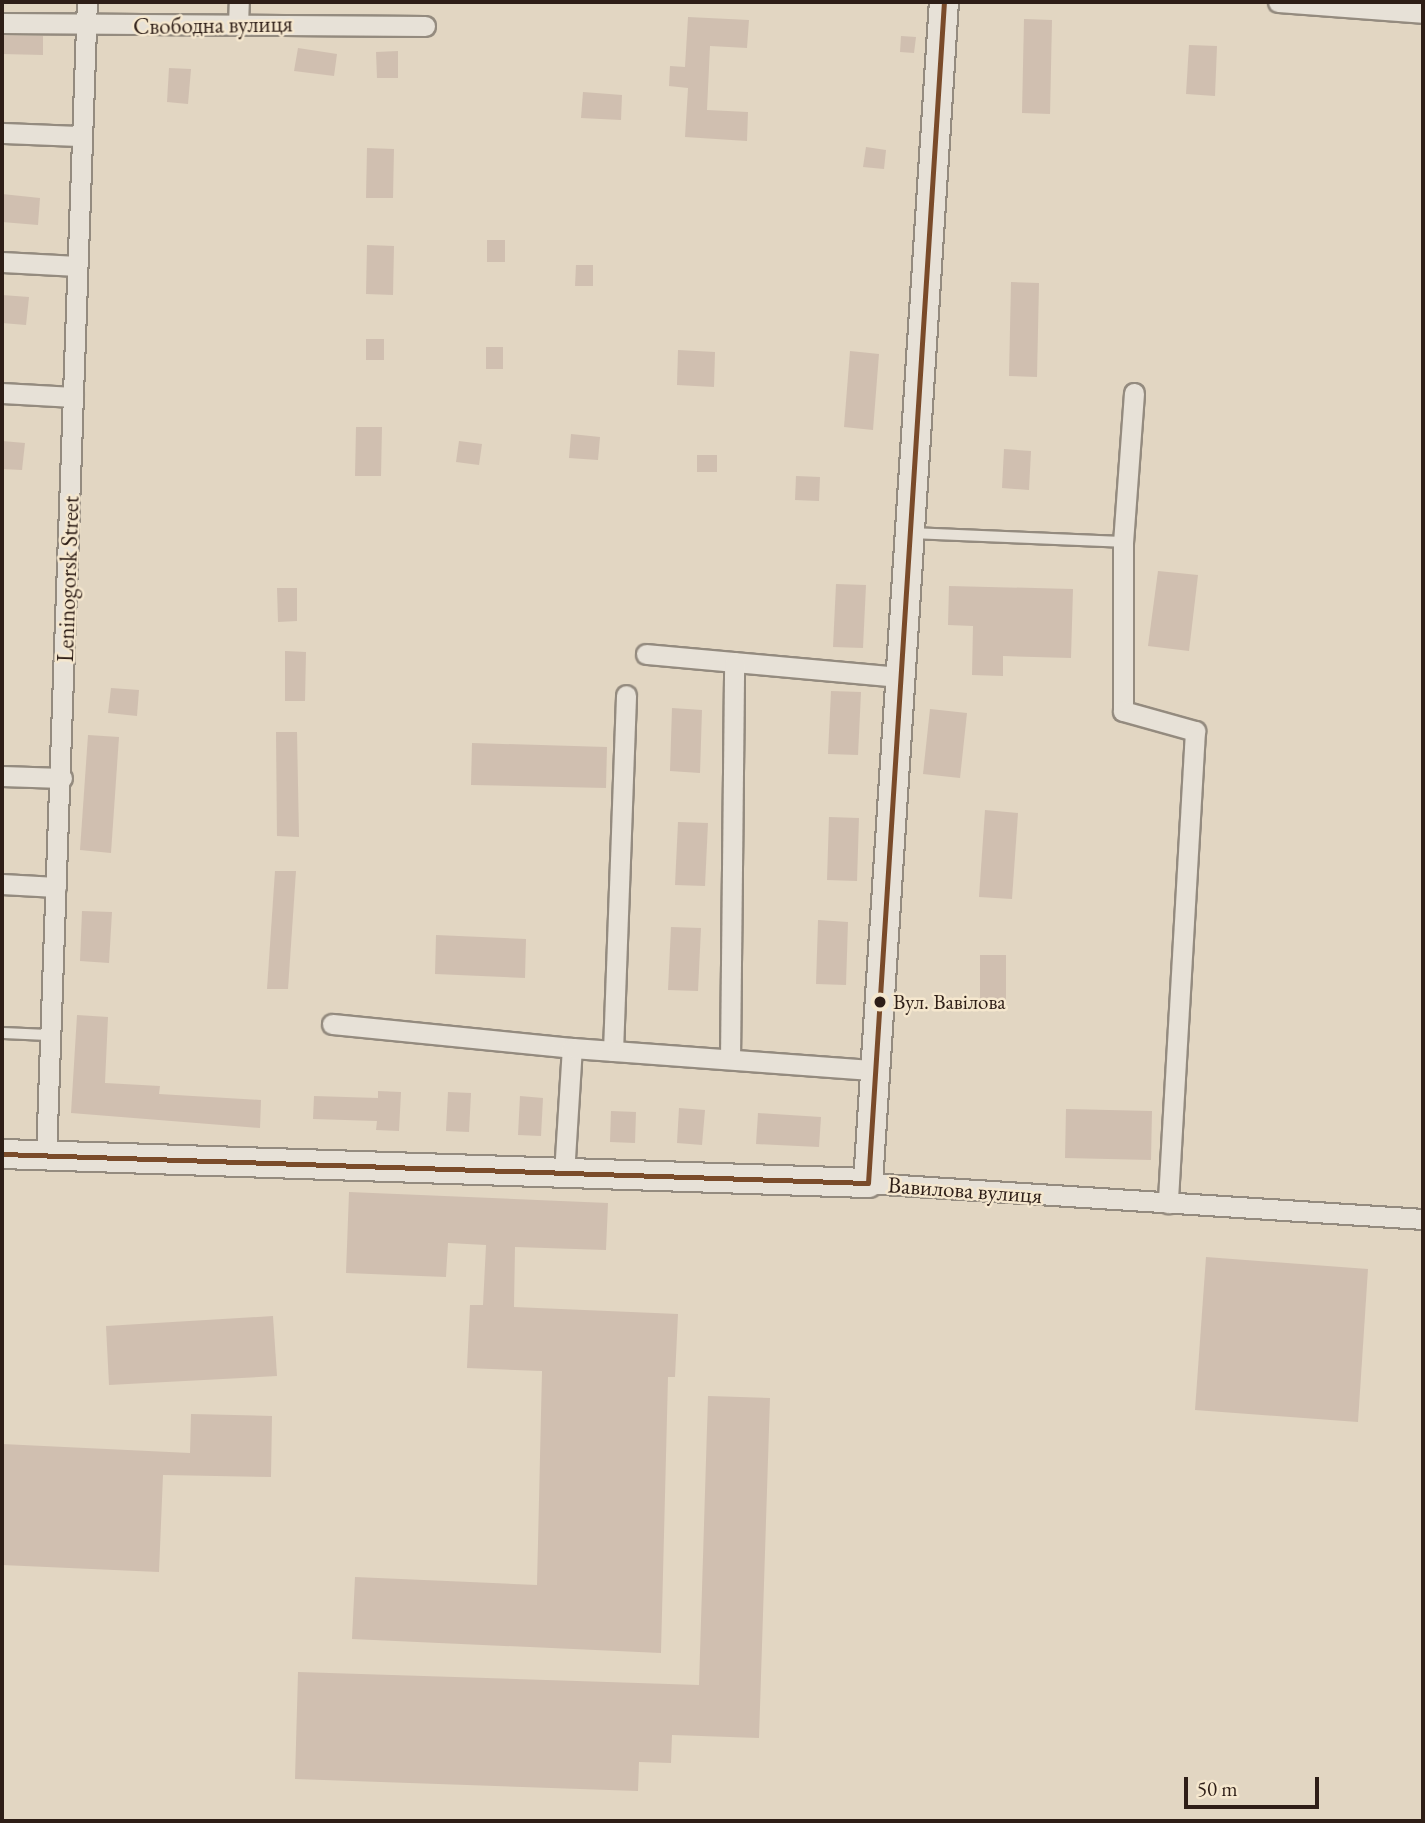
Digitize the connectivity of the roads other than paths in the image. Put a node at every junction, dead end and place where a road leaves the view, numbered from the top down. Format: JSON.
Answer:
{"nodes":[{"id":1,"x":87,"y":2,"type":"edge"},
{"id":2,"x":239,"y":2,"type":"edge"},
{"id":3,"x":944,"y":2,"type":"edge"},
{"id":4,"x":1278,"y":2,"type":"edge"},
{"id":5,"x":1375,"y":6,"type":"edge"},
{"id":6,"x":1423,"y":13,"type":"edge"},
{"id":7,"x":2,"y":23,"type":"edge"},
{"id":8,"x":238,"y":24,"type":"junction"},
{"id":9,"x":425,"y":26,"type":"dead end"},
{"id":10,"x":85,"y":27,"type":"junction"},
{"id":11,"x":2,"y":133,"type":"edge"},
{"id":12,"x":81,"y":136,"type":"junction"},
{"id":13,"x":2,"y":262,"type":"edge"},
{"id":14,"x":77,"y":266,"type":"junction"},
{"id":15,"x":2,"y":393,"type":"edge"},
{"id":16,"x":1134,"y":393,"type":"dead end"},
{"id":17,"x":73,"y":397,"type":"junction"},
{"id":18,"x":910,"y":533,"type":"junction"},
{"id":19,"x":1123,"y":542,"type":"junction"},
{"id":20,"x":646,"y":653,"type":"dead end"},
{"id":21,"x":734,"y":662,"type":"junction"},
{"id":22,"x":901,"y":677,"type":"junction"},
{"id":23,"x":626,"y":695,"type":"dead end"},
{"id":24,"x":2,"y":776,"type":"edge"},
{"id":25,"x":62,"y":778,"type":"junction"},
{"id":26,"x":2,"y":884,"type":"edge"},
{"id":27,"x":56,"y":887,"type":"junction"},
{"id":28,"x":332,"y":1024,"type":"dead end"},
{"id":29,"x":2,"y":1033,"type":"edge"},
{"id":30,"x":48,"y":1035,"type":"junction"},
{"id":31,"x":572,"y":1048,"type":"junction"},
{"id":32,"x":614,"y":1051,"type":"junction"},
{"id":33,"x":730,"y":1059,"type":"junction"},
{"id":34,"x":875,"y":1070,"type":"junction"},
{"id":35,"x":2,"y":1154,"type":"edge"},
{"id":36,"x":46,"y":1156,"type":"junction"},
{"id":37,"x":564,"y":1174,"type":"junction"},
{"id":38,"x":868,"y":1183,"type":"junction"},
{"id":39,"x":1168,"y":1203,"type":"junction"},
{"id":40,"x":1423,"y":1219,"type":"edge"}],
"edges":[{"from":1,"to":10,"type":"street","name":"Leninogorsk Street"},
{"from":2,"to":8,"type":"street"},
{"from":3,"to":18,"type":"street"},
{"from":4,"to":5,"type":"street"},
{"from":5,"to":6,"type":"street"},
{"from":7,"to":10,"type":"street","name":"Свободна вулиця"},
{"from":8,"to":9,"type":"street","name":"Свободна вулиця"},
{"from":8,"to":10,"type":"street","name":"Свободна вулиця"},
{"from":10,"to":12,"type":"street","name":"Leninogorsk Street"},
{"from":11,"to":12,"type":"street"},
{"from":12,"to":14,"type":"street","name":"Leninogorsk Street"},
{"from":13,"to":14,"type":"street"},
{"from":14,"to":17,"type":"street","name":"Leninogorsk Street"},
{"from":15,"to":17,"type":"street"},
{"from":16,"to":19,"type":"street"},
{"from":17,"to":25,"type":"street","name":"Leninogorsk Street"},
{"from":18,"to":19,"type":"lane"},
{"from":18,"to":22,"type":"street"},
{"from":19,"to":39,"type":"street"},
{"from":20,"to":21,"type":"street"},
{"from":21,"to":22,"type":"street"},
{"from":21,"to":33,"type":"street"},
{"from":22,"to":34,"type":"street"},
{"from":23,"to":32,"type":"street"},
{"from":24,"to":25,"type":"street"},
{"from":25,"to":27,"type":"street","name":"Leninogorsk Street"},
{"from":26,"to":27,"type":"street"},
{"from":27,"to":30,"type":"street","name":"Leninogorsk Street"},
{"from":28,"to":31,"type":"street"},
{"from":29,"to":30,"type":"lane"},
{"from":30,"to":36,"type":"street","name":"Leninogorsk Street"},
{"from":31,"to":32,"type":"street"},
{"from":31,"to":37,"type":"street"},
{"from":32,"to":33,"type":"street"},
{"from":33,"to":34,"type":"street"},
{"from":34,"to":38,"type":"street"},
{"from":35,"to":36,"type":"street","name":"Вавилова вулиця"},
{"from":36,"to":37,"type":"street","name":"Вавилова вулиця"},
{"from":37,"to":38,"type":"street","name":"Вавилова вулиця"},
{"from":38,"to":39,"type":"street","name":"Вавилова вулиця"},
{"from":39,"to":40,"type":"street","name":"Вавилова вулиця"}]}
